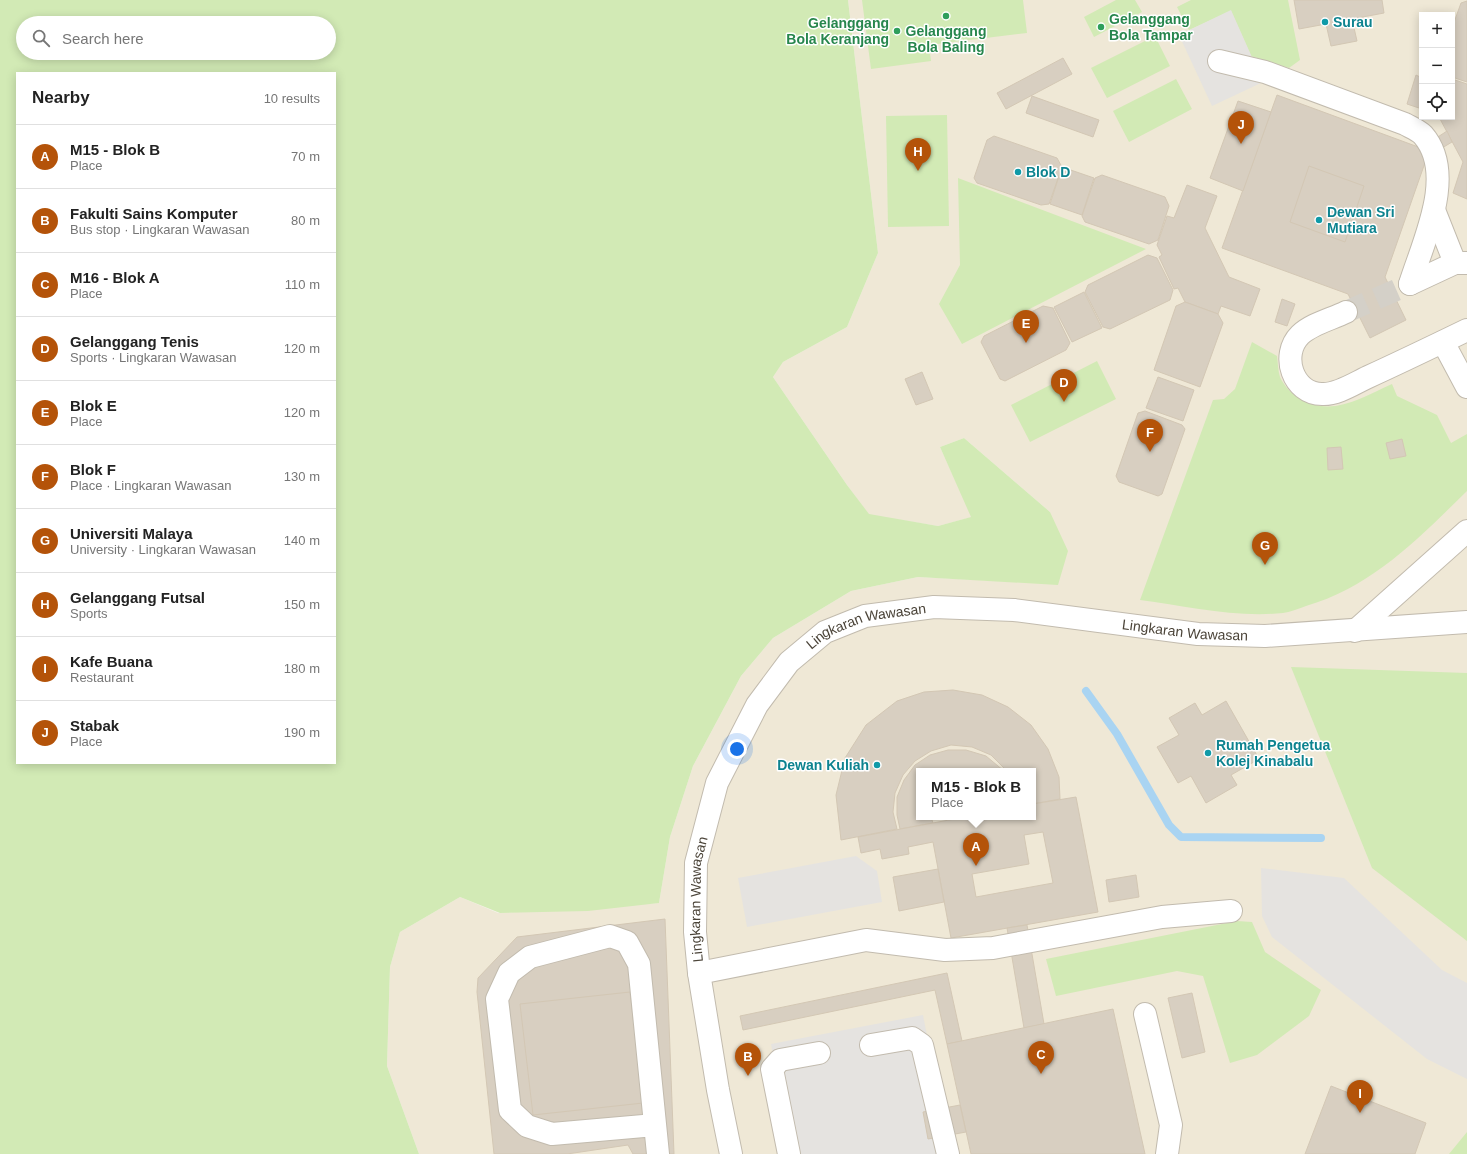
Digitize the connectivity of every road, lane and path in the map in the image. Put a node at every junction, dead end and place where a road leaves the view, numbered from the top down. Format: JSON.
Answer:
{"nodes":[{"id":1,"x":1219,"y":61,"type":"dead end"},
{"id":2,"x":1434,"y":210,"type":"junction"},
{"id":3,"x":1461,"y":263,"type":"edge"},
{"id":4,"x":1346,"y":312,"type":"tunnel mouth"},
{"id":5,"x":1467,"y":330,"type":"edge"},
{"id":6,"x":1443,"y":342,"type":"junction"},
{"id":7,"x":1467,"y":387,"type":"edge"},
{"id":8,"x":1467,"y":531,"type":"edge"},
{"id":9,"x":1467,"y":622,"type":"edge"},
{"id":10,"x":1355,"y":631,"type":"junction"},
{"id":11,"x":1231,"y":911,"type":"dead end"},
{"id":12,"x":699,"y":973,"type":"junction"},
{"id":13,"x":1146,"y":1014,"type":"dead end"},
{"id":14,"x":871,"y":1045,"type":"dead end"},
{"id":15,"x":819,"y":1053,"type":"dead end"},
{"id":16,"x":655,"y":1125,"type":"junction"},
{"id":17,"x":658,"y":1154,"type":"edge"},
{"id":18,"x":732,"y":1154,"type":"edge"},
{"id":19,"x":789,"y":1154,"type":"edge"},
{"id":20,"x":948,"y":1154,"type":"edge"},
{"id":21,"x":1167,"y":1154,"type":"edge"}],
"edges":[{"from":1,"to":2,"type":"street"},
{"from":2,"to":3,"type":"street"},
{"from":2,"to":3,"type":"street"},
{"from":4,"to":6,"type":"street"},
{"from":5,"to":6,"type":"street"},
{"from":6,"to":7,"type":"street"},
{"from":8,"to":10,"type":"street"},
{"from":9,"to":10,"type":"street","name":"Lingkaran Wawasan"},
{"from":10,"to":12,"type":"street","name":"Lingkaran Wawasan"},
{"from":11,"to":12,"type":"street"},
{"from":12,"to":18,"type":"street","name":"Lingkaran Wawasan"},
{"from":13,"to":21,"type":"street"},
{"from":14,"to":20,"type":"street"},
{"from":15,"to":19,"type":"street"},
{"from":16,"to":16,"type":"street"},
{"from":16,"to":17,"type":"street"}]}
